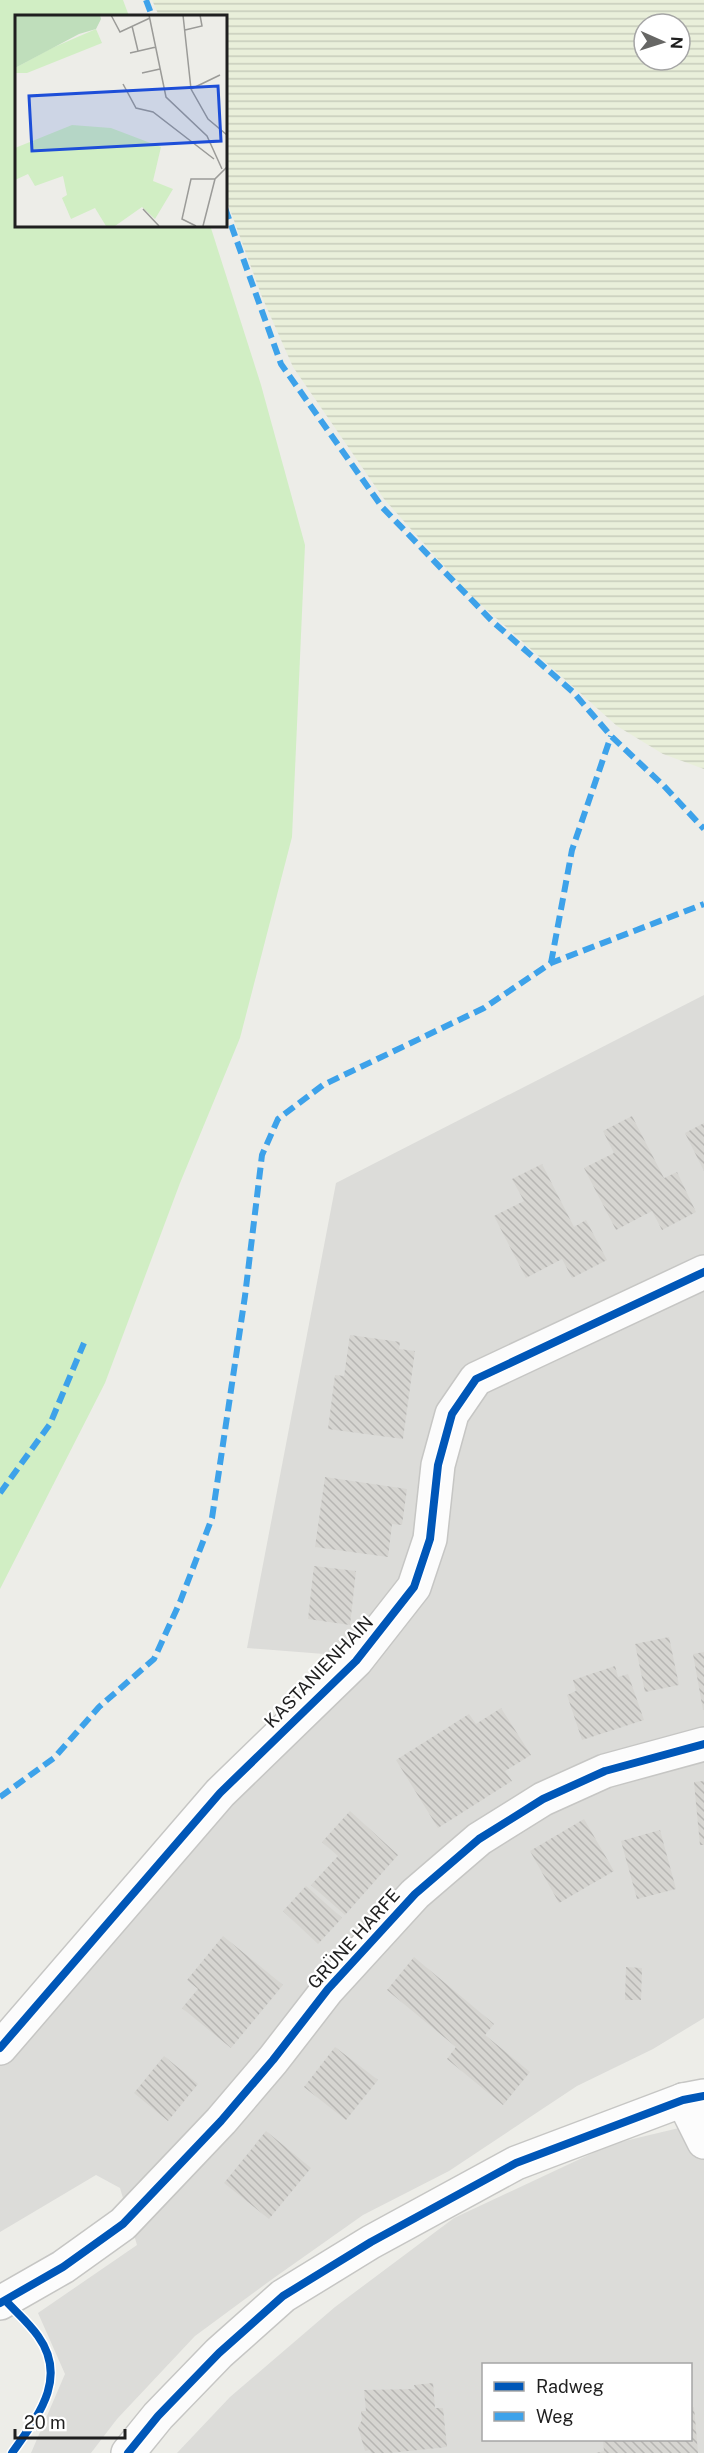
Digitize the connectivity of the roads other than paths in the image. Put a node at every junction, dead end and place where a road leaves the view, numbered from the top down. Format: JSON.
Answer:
{"nodes":[{"id":1,"x":704,"y":1272,"type":"edge"},
{"id":2,"x":704,"y":1744,"type":"edge"},
{"id":3,"x":0,"y":2048,"type":"edge"},
{"id":4,"x":694,"y":2098,"type":"edge"},
{"id":5,"x":704,"y":2142,"type":"edge"},
{"id":6,"x":0,"y":2303,"type":"edge"},
{"id":7,"x":128,"y":2453,"type":"edge"}],
"edges":[{"from":1,"to":3,"type":"street","name":"KASTANIENHAIN"},
{"from":2,"to":6,"type":"street","name":"GRÜNE HARFE"},
{"from":4,"to":5,"type":"street"},
{"from":4,"to":7,"type":"street"}]}
